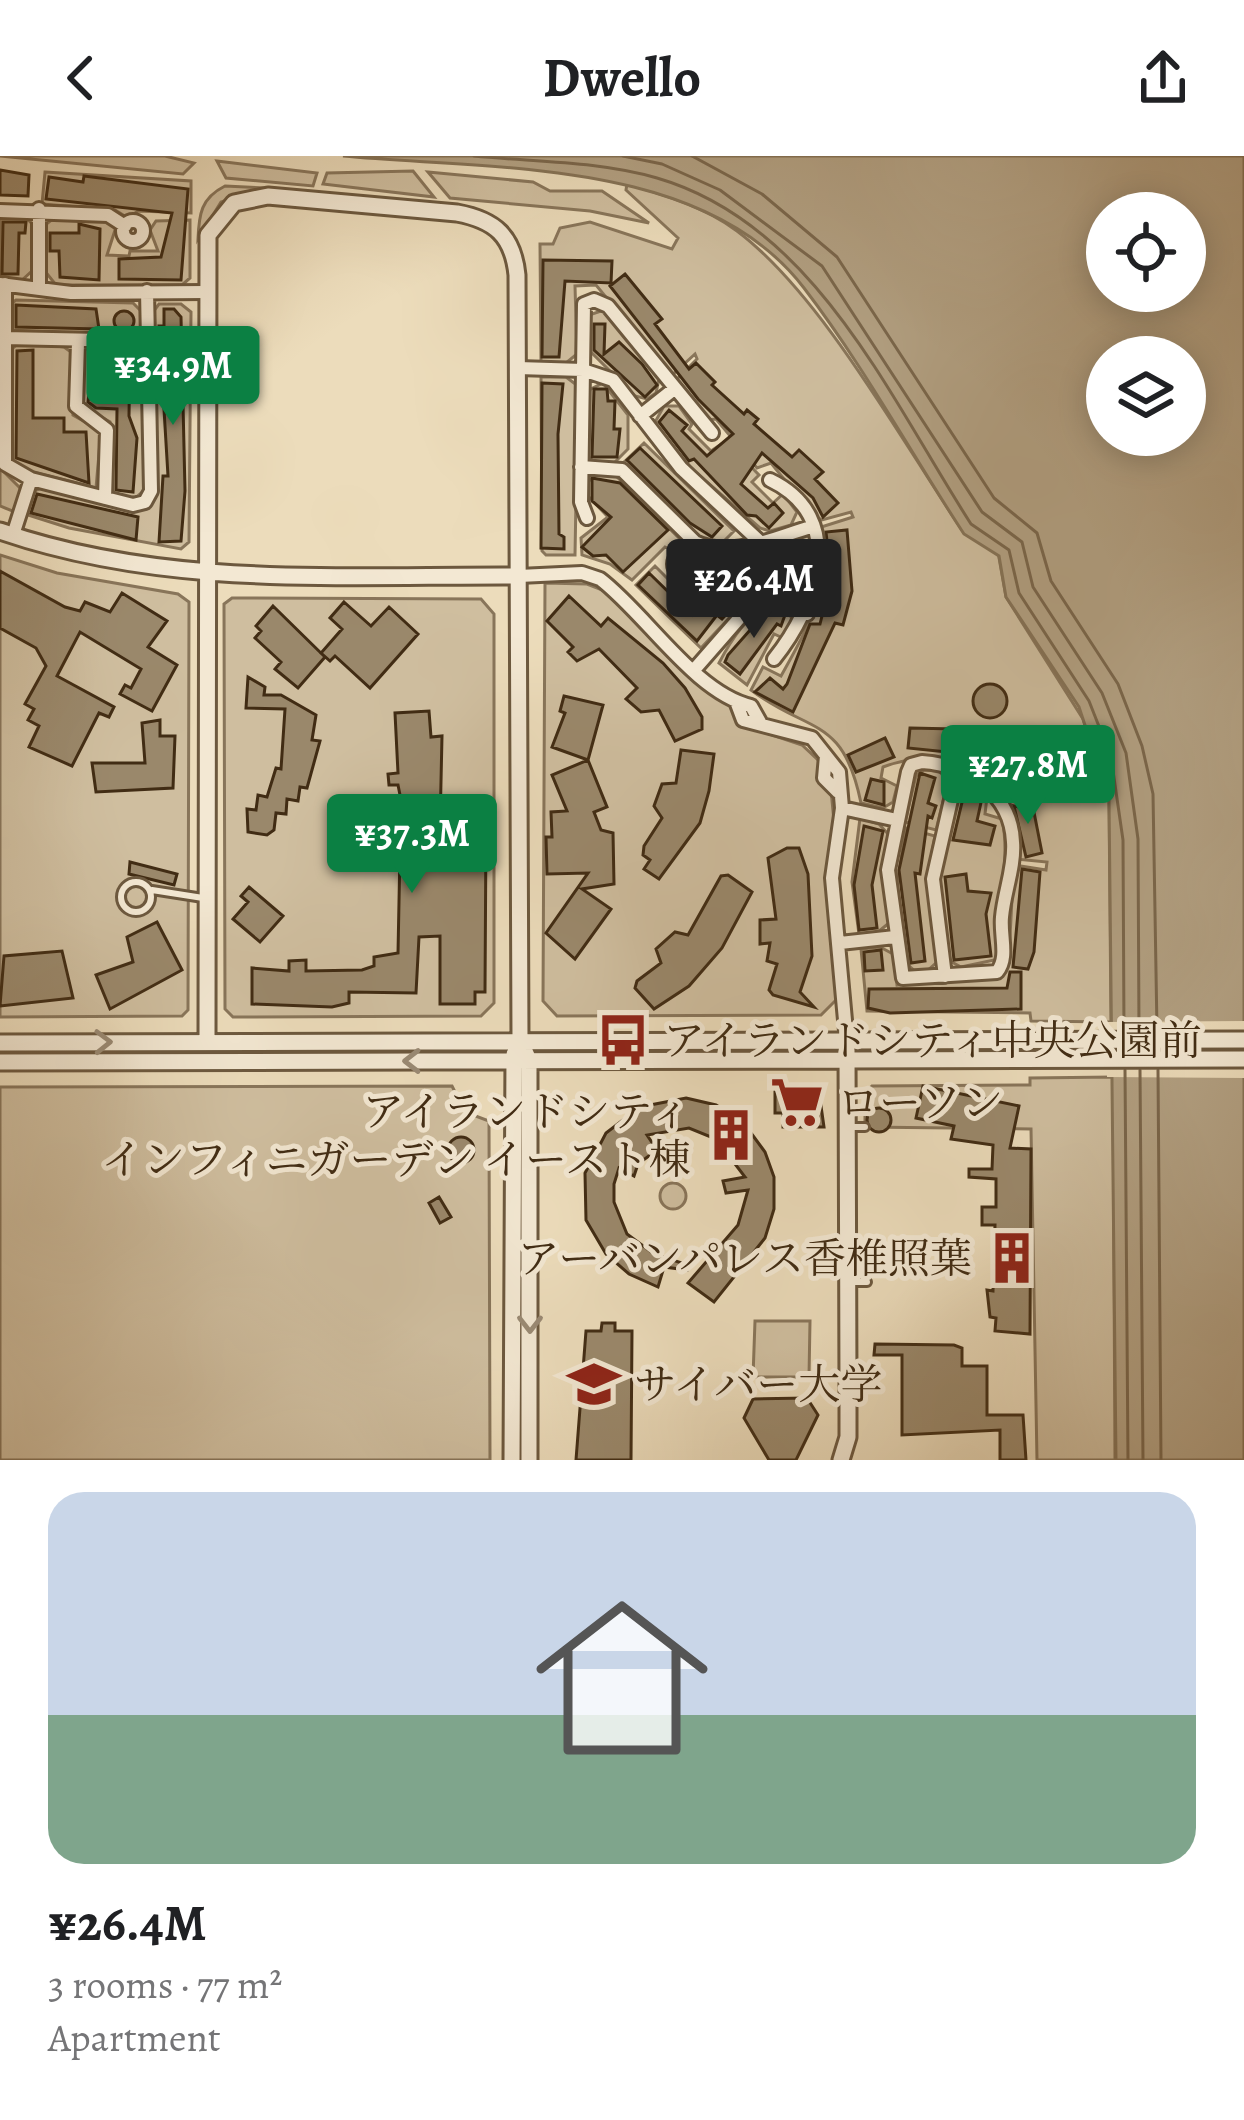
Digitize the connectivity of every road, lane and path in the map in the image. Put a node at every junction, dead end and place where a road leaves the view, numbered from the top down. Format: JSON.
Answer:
{"nodes":[{"id":1,"x":39,"y":209,"type":"junction"},
{"id":2,"x":0,"y":211,"type":"edge"},
{"id":3,"x":125,"y":226,"type":"dead end"},
{"id":4,"x":3,"y":284,"type":"edge"},
{"id":5,"x":39,"y":288,"type":"junction"},
{"id":6,"x":147,"y":291,"type":"junction"},
{"id":7,"x":206,"y":292,"type":"junction"},
{"id":8,"x":4,"y":338,"type":"junction"},
{"id":9,"x":148,"y":341,"type":"junction"},
{"id":10,"x":77,"y":343,"type":"junction"},
{"id":11,"x":518,"y":368,"type":"junction"},
{"id":12,"x":583,"y":370,"type":"junction"},
{"id":13,"x":674,"y":389,"type":"junction"},
{"id":14,"x":640,"y":416,"type":"junction"},
{"id":15,"x":712,"y":433,"type":"dead end"},
{"id":16,"x":581,"y":467,"type":"junction"},
{"id":17,"x":32,"y":479,"type":"junction"},
{"id":18,"x":770,"y":480,"type":"dead end"},
{"id":19,"x":105,"y":498,"type":"junction"},
{"id":20,"x":587,"y":518,"type":"dead end"},
{"id":21,"x":812,"y":527,"type":"junction"},
{"id":22,"x":6,"y":533,"type":"edge"},
{"id":23,"x":759,"y":541,"type":"junction"},
{"id":24,"x":695,"y":542,"type":"junction"},
{"id":25,"x":688,"y":556,"type":"dead end"},
{"id":26,"x":206,"y":575,"type":"junction"},
{"id":27,"x":519,"y":576,"type":"junction"},
{"id":28,"x":764,"y":590,"type":"junction"},
{"id":29,"x":807,"y":614,"type":"junction"},
{"id":30,"x":774,"y":659,"type":"dead end"},
{"id":31,"x":694,"y":670,"type":"junction"},
{"id":32,"x":958,"y":769,"type":"junction"},
{"id":33,"x":842,"y":808,"type":"junction"},
{"id":34,"x":897,"y":820,"type":"junction"},
{"id":35,"x":151,"y":890,"type":"junction"},
{"id":36,"x":206,"y":898,"type":"junction"},
{"id":37,"x":895,"y":938,"type":"junction"},
{"id":38,"x":840,"y":943,"type":"junction"},
{"id":39,"x":945,"y":976,"type":"junction"},
{"id":40,"x":520,"y":1040,"type":"junction"},
{"id":41,"x":1244,"y":1040,"type":"edge"},
{"id":42,"x":207,"y":1041,"type":"junction"},
{"id":43,"x":847,"y":1042,"type":"junction"},
{"id":44,"x":0,"y":1043,"type":"edge"},
{"id":45,"x":1244,"y":1059,"type":"edge"},
{"id":46,"x":511,"y":1060,"type":"junction"},
{"id":47,"x":529,"y":1060,"type":"junction"},
{"id":48,"x":847,"y":1060,"type":"junction"},
{"id":49,"x":0,"y":1062,"type":"edge"},
{"id":50,"x":847,"y":1127,"type":"junction"},
{"id":51,"x":865,"y":1127,"type":"dead end"},
{"id":52,"x":848,"y":1282,"type":"junction"},
{"id":53,"x":867,"y":1282,"type":"dead end"},
{"id":54,"x":512,"y":1460,"type":"edge"},
{"id":55,"x":529,"y":1460,"type":"edge"},
{"id":56,"x":841,"y":1460,"type":"edge"}],
"edges":[{"from":1,"to":2,"type":"street"},
{"from":1,"to":3,"type":"street"},
{"from":1,"to":5,"type":"street"},
{"from":4,"to":5,"type":"street"},
{"from":4,"to":8,"type":"street"},
{"from":5,"to":6,"type":"street"},
{"from":6,"to":7,"type":"street"},
{"from":6,"to":9,"type":"street"},
{"from":7,"to":11,"type":"street"},
{"from":7,"to":26,"type":"street"},
{"from":8,"to":10,"type":"street"},
{"from":8,"to":17,"type":"street"},
{"from":9,"to":10,"type":"street"},
{"from":9,"to":19,"type":"street"},
{"from":10,"to":19,"type":"street"},
{"from":11,"to":12,"type":"street"},
{"from":11,"to":27,"type":"street"},
{"from":12,"to":13,"type":"street"},
{"from":12,"to":14,"type":"street"},
{"from":12,"to":16,"type":"street"},
{"from":13,"to":14,"type":"street"},
{"from":13,"to":15,"type":"street"},
{"from":14,"to":23,"type":"street"},
{"from":16,"to":20,"type":"street"},
{"from":16,"to":24,"type":"street"},
{"from":17,"to":19,"type":"street"},
{"from":17,"to":22,"type":"street"},
{"from":18,"to":21,"type":"street"},
{"from":21,"to":23,"type":"street"},
{"from":21,"to":29,"type":"street"},
{"from":22,"to":26,"type":"street"},
{"from":23,"to":24,"type":"street"},
{"from":23,"to":28,"type":"street"},
{"from":24,"to":25,"type":"street"},
{"from":26,"to":27,"type":"street"},
{"from":26,"to":36,"type":"street"},
{"from":27,"to":31,"type":"street"},
{"from":27,"to":40,"type":"street"},
{"from":28,"to":29,"type":"street"},
{"from":28,"to":31,"type":"street"},
{"from":29,"to":30,"type":"street"},
{"from":31,"to":33,"type":"street"},
{"from":32,"to":34,"type":"street"},
{"from":32,"to":39,"type":"street"},
{"from":32,"to":39,"type":"street"},
{"from":33,"to":34,"type":"street"},
{"from":33,"to":38,"type":"street"},
{"from":34,"to":37,"type":"street"},
{"from":35,"to":35,"type":"lane"},
{"from":35,"to":36,"type":"lane"},
{"from":36,"to":42,"type":"street"},
{"from":37,"to":38,"type":"street"},
{"from":37,"to":39,"type":"street"},
{"from":38,"to":43,"type":"street"},
{"from":40,"to":42,"type":"street"},
{"from":40,"to":43,"type":"street"},
{"from":40,"to":46,"type":"street"},
{"from":40,"to":47,"type":"street"},
{"from":41,"to":43,"type":"street"},
{"from":44,"to":42,"type":"street","one_way":true},
{"from":43,"to":48,"type":"street"},
{"from":45,"to":48,"type":"street"},
{"from":46,"to":47,"type":"street"},
{"from":46,"to":49,"type":"street","one_way":true},
{"from":46,"to":54,"type":"street"},
{"from":47,"to":48,"type":"street"},
{"from":47,"to":55,"type":"street","one_way":true},
{"from":48,"to":50,"type":"street"},
{"from":50,"to":51,"type":"lane"},
{"from":50,"to":52,"type":"street"},
{"from":52,"to":53,"type":"lane"},
{"from":52,"to":56,"type":"street"}]}
